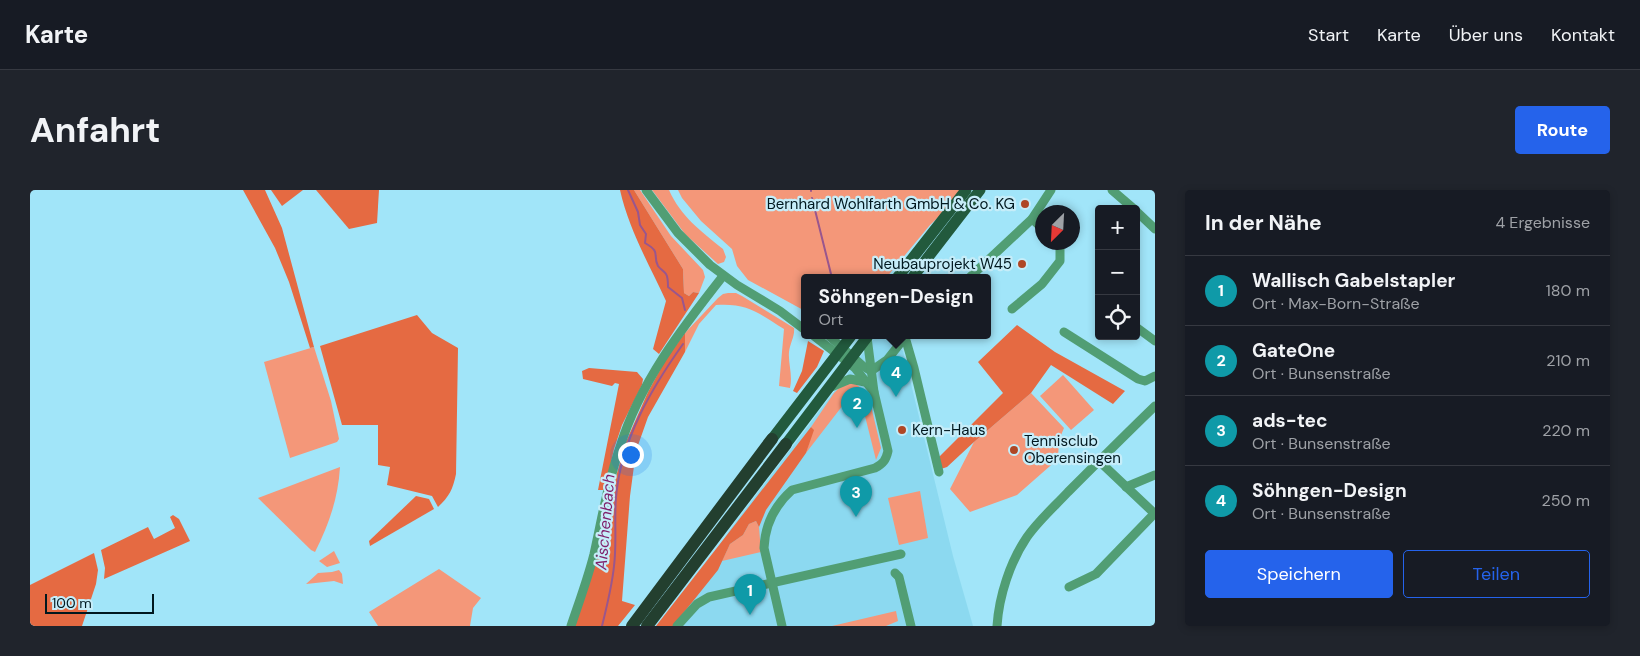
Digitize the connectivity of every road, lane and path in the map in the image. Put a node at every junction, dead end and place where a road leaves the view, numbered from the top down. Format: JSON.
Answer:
{"nodes":[{"id":1,"x":646,"y":190,"type":"edge"},
{"id":2,"x":966,"y":190,"type":"edge"},
{"id":3,"x":980,"y":190,"type":"edge"},
{"id":4,"x":1051,"y":190,"type":"edge"},
{"id":5,"x":1112,"y":190,"type":"edge"},
{"id":6,"x":1129,"y":205,"type":"edge"},
{"id":7,"x":1140,"y":214,"type":"edge"},
{"id":8,"x":1032,"y":219,"type":"junction"},
{"id":9,"x":1035,"y":222,"type":"edge"},
{"id":10,"x":1154,"y":225,"type":"edge"},
{"id":11,"x":1060,"y":250,"type":"edge"},
{"id":12,"x":900,"y":274,"type":"edge"},
{"id":13,"x":915,"y":274,"type":"edge"},
{"id":14,"x":973,"y":274,"type":"edge"},
{"id":15,"x":724,"y":276,"type":"junction"},
{"id":16,"x":1012,"y":309,"type":"dead end"},
{"id":17,"x":780,"y":311,"type":"junction"},
{"id":18,"x":801,"y":320,"type":"edge"},
{"id":19,"x":801,"y":327,"type":"edge"},
{"id":20,"x":1140,"y":330,"type":"edge"},
{"id":21,"x":1064,"y":332,"type":"dead end"},
{"id":22,"x":820,"y":339,"type":"edge"},
{"id":23,"x":831,"y":339,"type":"edge"},
{"id":24,"x":849,"y":339,"type":"edge"},
{"id":25,"x":866,"y":339,"type":"edge"},
{"id":26,"x":868,"y":339,"type":"edge"},
{"id":27,"x":904,"y":339,"type":"edge"},
{"id":28,"x":907,"y":339,"type":"edge"},
{"id":29,"x":1155,"y":341,"type":"edge"},
{"id":30,"x":840,"y":350,"type":"junction"},
{"id":31,"x":850,"y":359,"type":"junction"},
{"id":32,"x":871,"y":371,"type":"junction"},
{"id":33,"x":1155,"y":376,"type":"edge"},
{"id":34,"x":865,"y":382,"type":"junction"},
{"id":35,"x":828,"y":388,"type":"junction"},
{"id":36,"x":874,"y":392,"type":"junction"},
{"id":37,"x":1155,"y":406,"type":"edge"},
{"id":38,"x":772,"y":439,"type":"joint"},
{"id":39,"x":786,"y":444,"type":"joint"},
{"id":40,"x":1099,"y":461,"type":"junction"},
{"id":41,"x":939,"y":472,"type":"dead end"},
{"id":42,"x":1155,"y":475,"type":"edge"},
{"id":43,"x":1126,"y":487,"type":"junction"},
{"id":44,"x":1154,"y":514,"type":"edge"},
{"id":45,"x":901,"y":554,"type":"dead end"},
{"id":46,"x":895,"y":573,"type":"dead end"},
{"id":47,"x":772,"y":583,"type":"junction"},
{"id":48,"x":1069,"y":587,"type":"dead end"},
{"id":49,"x":571,"y":626,"type":"edge"},
{"id":50,"x":632,"y":626,"type":"edge"},
{"id":51,"x":647,"y":626,"type":"edge"},
{"id":52,"x":677,"y":626,"type":"edge"},
{"id":53,"x":782,"y":626,"type":"edge"},
{"id":54,"x":910,"y":626,"type":"edge"},
{"id":55,"x":997,"y":626,"type":"edge"}],
"edges":[{"from":1,"to":15,"type":"street"},
{"from":2,"to":12,"type":"main road"},
{"from":3,"to":13,"type":"main road"},
{"from":4,"to":8,"type":"street"},
{"from":5,"to":6,"type":"street"},
{"from":7,"to":10,"type":"street"},
{"from":8,"to":9,"type":"street"},
{"from":8,"to":14,"type":"street"},
{"from":11,"to":16,"type":"street"},
{"from":15,"to":17,"type":"street"},
{"from":15,"to":49,"type":"street"},
{"from":17,"to":18,"type":"street"},
{"from":17,"to":19,"type":"street"},
{"from":20,"to":29,"type":"street"},
{"from":21,"to":33,"type":"street"},
{"from":22,"to":30,"type":"street"},
{"from":23,"to":30,"type":"street"},
{"from":24,"to":30,"type":"main road"},
{"from":25,"to":31,"type":"main road"},
{"from":26,"to":32,"type":"street"},
{"from":27,"to":32,"type":"street"},
{"from":28,"to":41,"type":"street"},
{"from":30,"to":31,"type":"street"},
{"from":30,"to":38,"type":"main road"},
{"from":31,"to":32,"type":"street"},
{"from":31,"to":34,"type":"street"},
{"from":31,"to":35,"type":"main road"},
{"from":32,"to":36,"type":"street"},
{"from":34,"to":35,"type":"street"},
{"from":34,"to":36,"type":"street"},
{"from":35,"to":39,"type":"main road"},
{"from":36,"to":47,"type":"street"},
{"from":37,"to":40,"type":"street"},
{"from":38,"to":50,"type":"highway"},
{"from":39,"to":51,"type":"highway"},
{"from":40,"to":43,"type":"street"},
{"from":40,"to":55,"type":"street"},
{"from":42,"to":43,"type":"street"},
{"from":43,"to":44,"type":"street"},
{"from":44,"to":48,"type":"street"},
{"from":45,"to":47,"type":"street"},
{"from":46,"to":54,"type":"street"},
{"from":47,"to":52,"type":"street"},
{"from":47,"to":53,"type":"street"}]}
